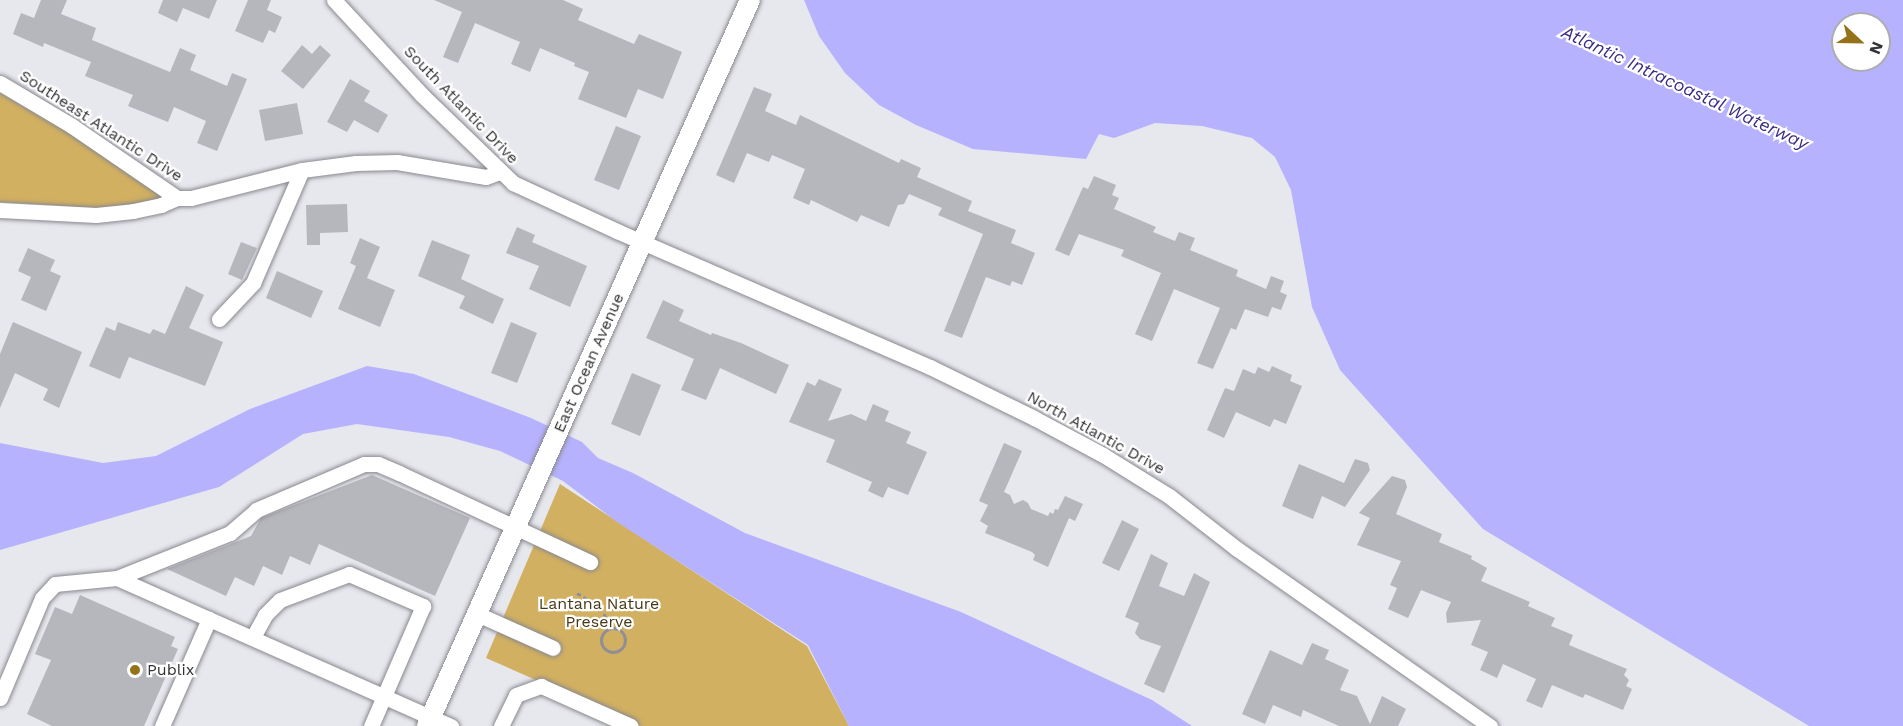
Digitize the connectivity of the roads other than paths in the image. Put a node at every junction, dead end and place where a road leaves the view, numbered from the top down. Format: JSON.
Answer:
{"nodes":[{"id":1,"x":334,"y":0,"type":"edge"},
{"id":2,"x":750,"y":0,"type":"edge"},
{"id":3,"x":0,"y":83,"type":"edge"},
{"id":4,"x":302,"y":170,"type":"junction"},
{"id":5,"x":500,"y":172,"type":"junction"},
{"id":6,"x":177,"y":198,"type":"junction"},
{"id":7,"x":0,"y":210,"type":"edge"},
{"id":8,"x":644,"y":242,"type":"junction"},
{"id":9,"x":219,"y":319,"type":"dead end"},
{"id":10,"x":515,"y":528,"type":"junction"},
{"id":11,"x":590,"y":562,"type":"dead end"},
{"id":12,"x":117,"y":578,"type":"junction"},
{"id":13,"x":477,"y":614,"type":"junction"},
{"id":14,"x":209,"y":619,"type":"junction"},
{"id":15,"x":253,"y":637,"type":"junction"},
{"id":16,"x":553,"y":648,"type":"dead end"},
{"id":17,"x":384,"y":696,"type":"junction"},
{"id":18,"x":0,"y":698,"type":"edge"},
{"id":19,"x":429,"y":722,"type":"edge"},
{"id":20,"x":162,"y":726,"type":"edge"},
{"id":21,"x":371,"y":726,"type":"edge"},
{"id":22,"x":451,"y":726,"type":"edge"},
{"id":23,"x":501,"y":726,"type":"edge"},
{"id":24,"x":631,"y":726,"type":"edge"},
{"id":25,"x":1490,"y":726,"type":"edge"}],
"edges":[{"from":1,"to":5,"type":"street","name":"South Atlantic Drive"},
{"from":2,"to":8,"type":"main road","name":"East Ocean Avenue"},
{"from":3,"to":6,"type":"street","name":"Southeast Atlantic Drive"},
{"from":4,"to":5,"type":"street","name":"Southeast Atlantic Drive"},
{"from":4,"to":6,"type":"street","name":"Southeast Atlantic Drive"},
{"from":4,"to":9,"type":"street"},
{"from":5,"to":8,"type":"street","name":"South Atlantic Drive"},
{"from":6,"to":7,"type":"street"},
{"from":8,"to":10,"type":"main road","name":"East Ocean Avenue"},
{"from":8,"to":25,"type":"street","name":"North Atlantic Drive"},
{"from":10,"to":11,"type":"street"},
{"from":10,"to":12,"type":"street"},
{"from":10,"to":13,"type":"main road","name":"East Ocean Avenue"},
{"from":12,"to":14,"type":"street"},
{"from":12,"to":18,"type":"street"},
{"from":13,"to":16,"type":"street"},
{"from":13,"to":19,"type":"main road","name":"East Ocean Avenue"},
{"from":14,"to":15,"type":"street"},
{"from":14,"to":20,"type":"street"},
{"from":15,"to":17,"type":"street"},
{"from":15,"to":17,"type":"street"},
{"from":17,"to":19,"type":"street"},
{"from":17,"to":21,"type":"street"},
{"from":19,"to":22,"type":"street"},
{"from":23,"to":24,"type":"street"}]}
